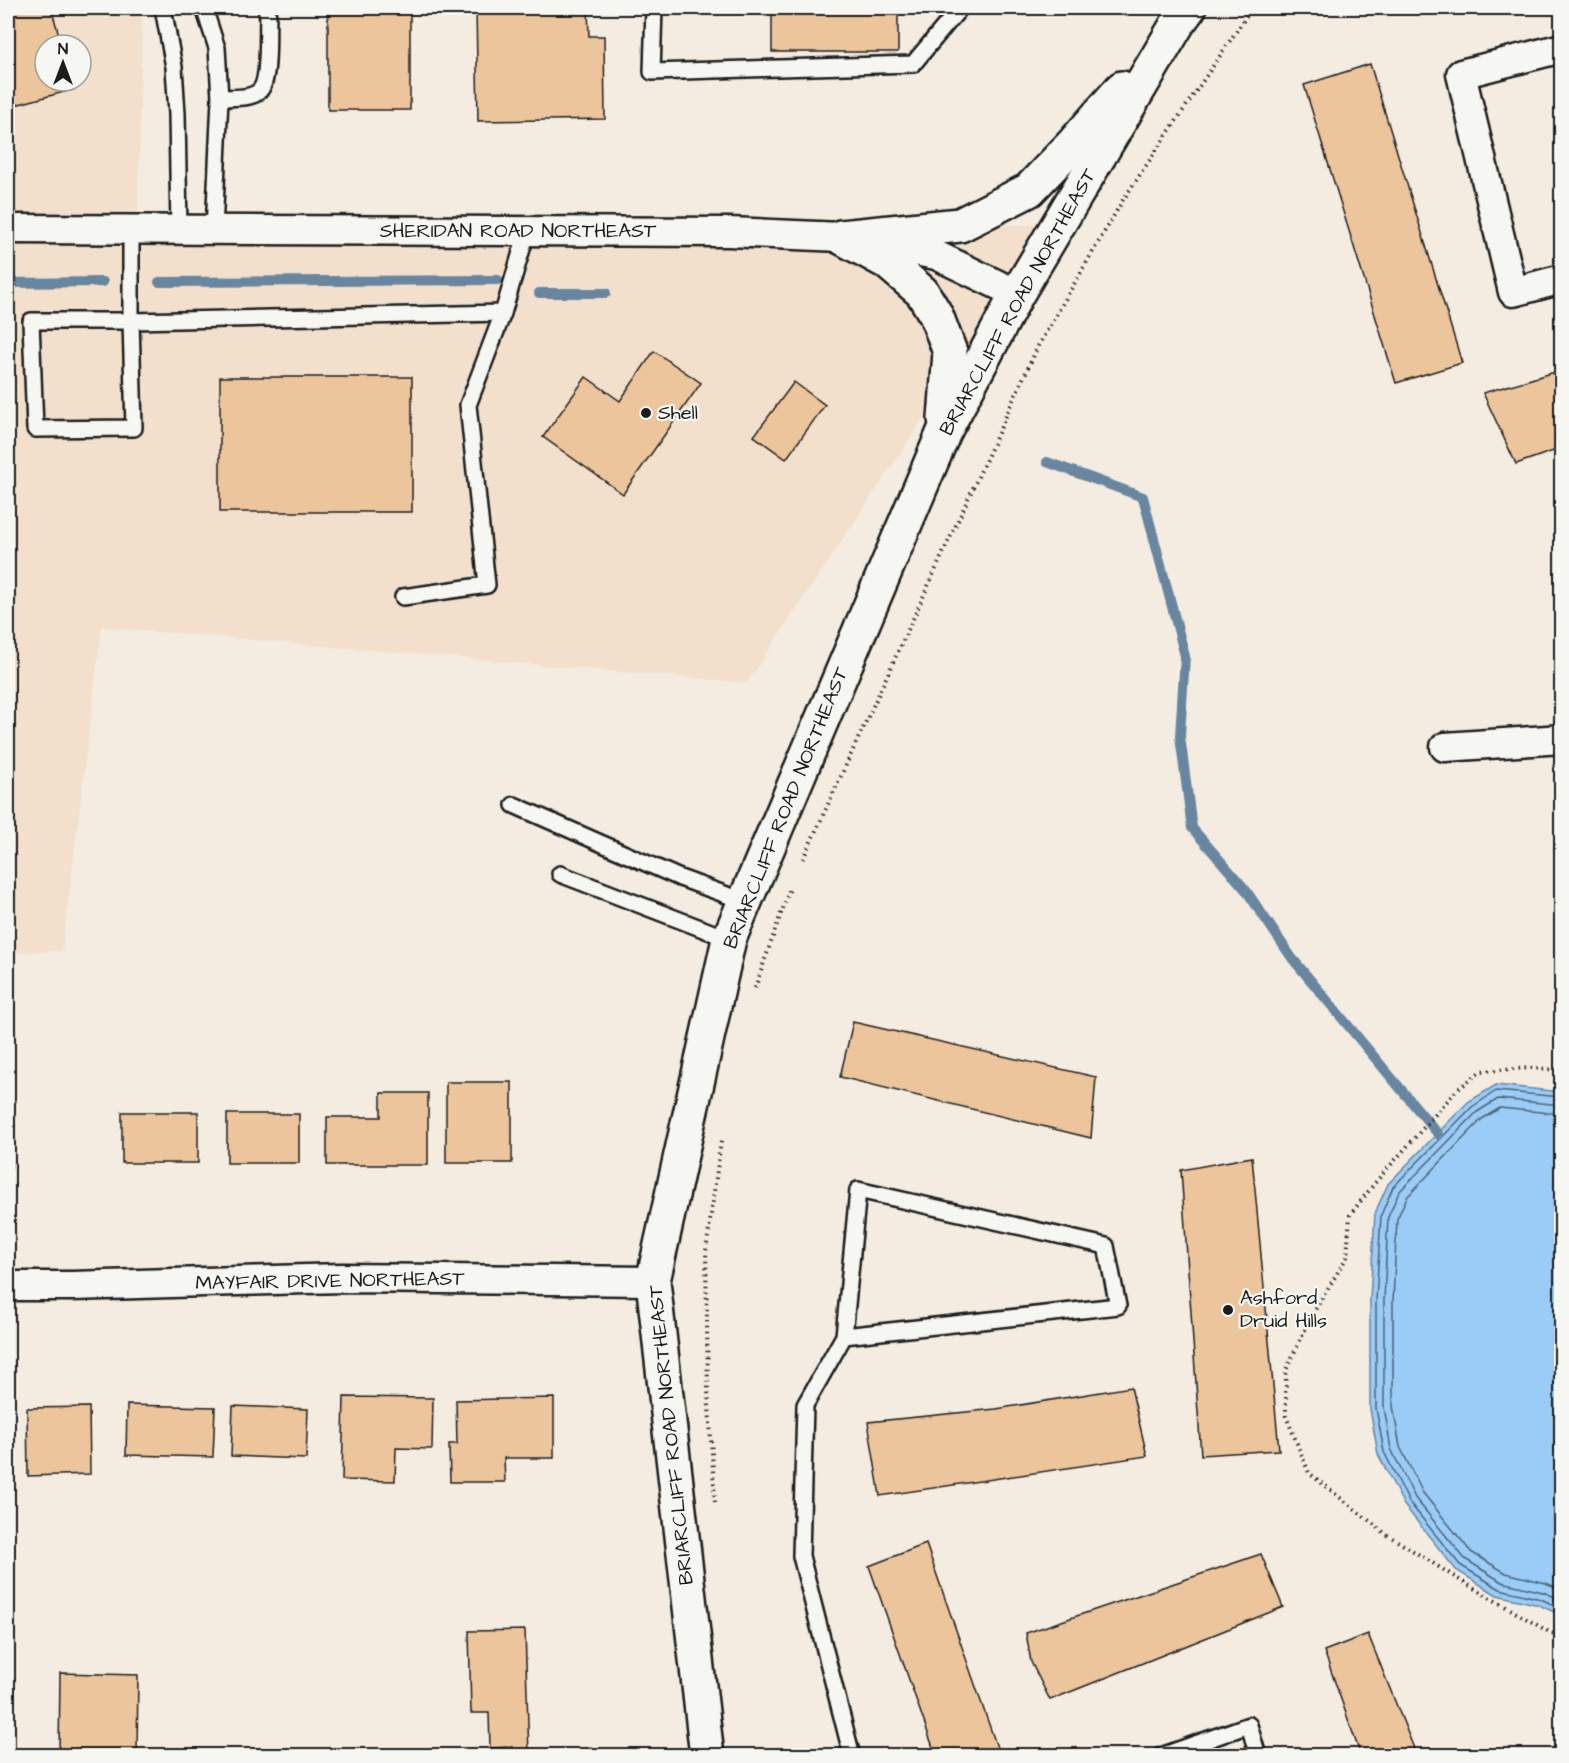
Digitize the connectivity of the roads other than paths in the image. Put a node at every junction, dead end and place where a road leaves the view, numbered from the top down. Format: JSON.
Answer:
{"nodes":[{"id":1,"x":163,"y":8,"type":"edge"},
{"id":2,"x":204,"y":8,"type":"edge"},
{"id":3,"x":266,"y":8,"type":"edge"},
{"id":4,"x":654,"y":8,"type":"edge"},
{"id":5,"x":960,"y":8,"type":"edge"},
{"id":6,"x":1183,"y":15,"type":"edge"},
{"id":7,"x":1562,"y":48,"type":"edge"},
{"id":8,"x":220,"y":98,"type":"junction"},
{"id":9,"x":8,"y":229,"type":"edge"},
{"id":10,"x":179,"y":230,"type":"junction"},
{"id":11,"x":131,"y":231,"type":"junction"},
{"id":12,"x":214,"y":231,"type":"junction"},
{"id":13,"x":527,"y":232,"type":"junction"},
{"id":14,"x":841,"y":237,"type":"junction"},
{"id":15,"x":1562,"y":279,"type":"edge"},
{"id":16,"x":1017,"y":294,"type":"junction"},
{"id":17,"x":503,"y":313,"type":"junction"},
{"id":18,"x":131,"y":321,"type":"junction"},
{"id":19,"x":944,"y":432,"type":"junction"},
{"id":20,"x":403,"y":597,"type":"dead end"},
{"id":21,"x":1562,"y":739,"type":"edge"},
{"id":22,"x":1445,"y":747,"type":"dead end"},
{"id":23,"x":514,"y":805,"type":"dead end"},
{"id":24,"x":560,"y":874,"type":"dead end"},
{"id":25,"x":746,"y":902,"type":"junction"},
{"id":26,"x":729,"y":939,"type":"junction"},
{"id":27,"x":653,"y":1281,"type":"junction"},
{"id":28,"x":8,"y":1286,"type":"edge"},
{"id":29,"x":844,"y":1336,"type":"junction"},
{"id":30,"x":706,"y":1755,"type":"edge"},
{"id":31,"x":852,"y":1755,"type":"edge"},
{"id":32,"x":1161,"y":1755,"type":"edge"},
{"id":33,"x":1258,"y":1755,"type":"edge"}],
"edges":[{"from":1,"to":10,"type":"lane"},
{"from":2,"to":8,"type":"lane"},
{"from":3,"to":8,"type":"lane"},
{"from":4,"to":5,"type":"lane"},
{"from":6,"to":14,"type":"main road"},
{"from":6,"to":16,"type":"main road","name":"BRIARCLIFF ROAD NORTHEAST"},
{"from":7,"to":15,"type":"street"},
{"from":8,"to":12,"type":"lane"},
{"from":9,"to":11,"type":"street","name":"SHERIDAN ROAD NORTHEAST"},
{"from":10,"to":11,"type":"street","name":"SHERIDAN ROAD NORTHEAST"},
{"from":10,"to":12,"type":"street","name":"SHERIDAN ROAD NORTHEAST"},
{"from":11,"to":18,"type":"lane"},
{"from":12,"to":13,"type":"street","name":"SHERIDAN ROAD NORTHEAST"},
{"from":13,"to":14,"type":"street","name":"SHERIDAN ROAD NORTHEAST"},
{"from":13,"to":17,"type":"lane"},
{"from":14,"to":16,"type":"street","name":"SHERIDAN ROAD NORTHEAST"},
{"from":14,"to":19,"type":"main road"},
{"from":16,"to":19,"type":"main road","name":"BRIARCLIFF ROAD NORTHEAST"},
{"from":17,"to":18,"type":"lane"},
{"from":17,"to":20,"type":"lane"},
{"from":18,"to":18,"type":"lane"},
{"from":19,"to":25,"type":"main road","name":"BRIARCLIFF ROAD NORTHEAST"},
{"from":21,"to":22,"type":"street"},
{"from":23,"to":25,"type":"lane"},
{"from":24,"to":26,"type":"lane"},
{"from":25,"to":26,"type":"main road","name":"BRIARCLIFF ROAD NORTHEAST"},
{"from":26,"to":27,"type":"main road","name":"BRIARCLIFF ROAD NORTHEAST"},
{"from":27,"to":28,"type":"street","name":"MAYFAIR DRIVE NORTHEAST"},
{"from":27,"to":30,"type":"main road","name":"BRIARCLIFF ROAD NORTHEAST"},
{"from":29,"to":29,"type":"lane"},
{"from":29,"to":31,"type":"lane"},
{"from":32,"to":33,"type":"lane"}]}
